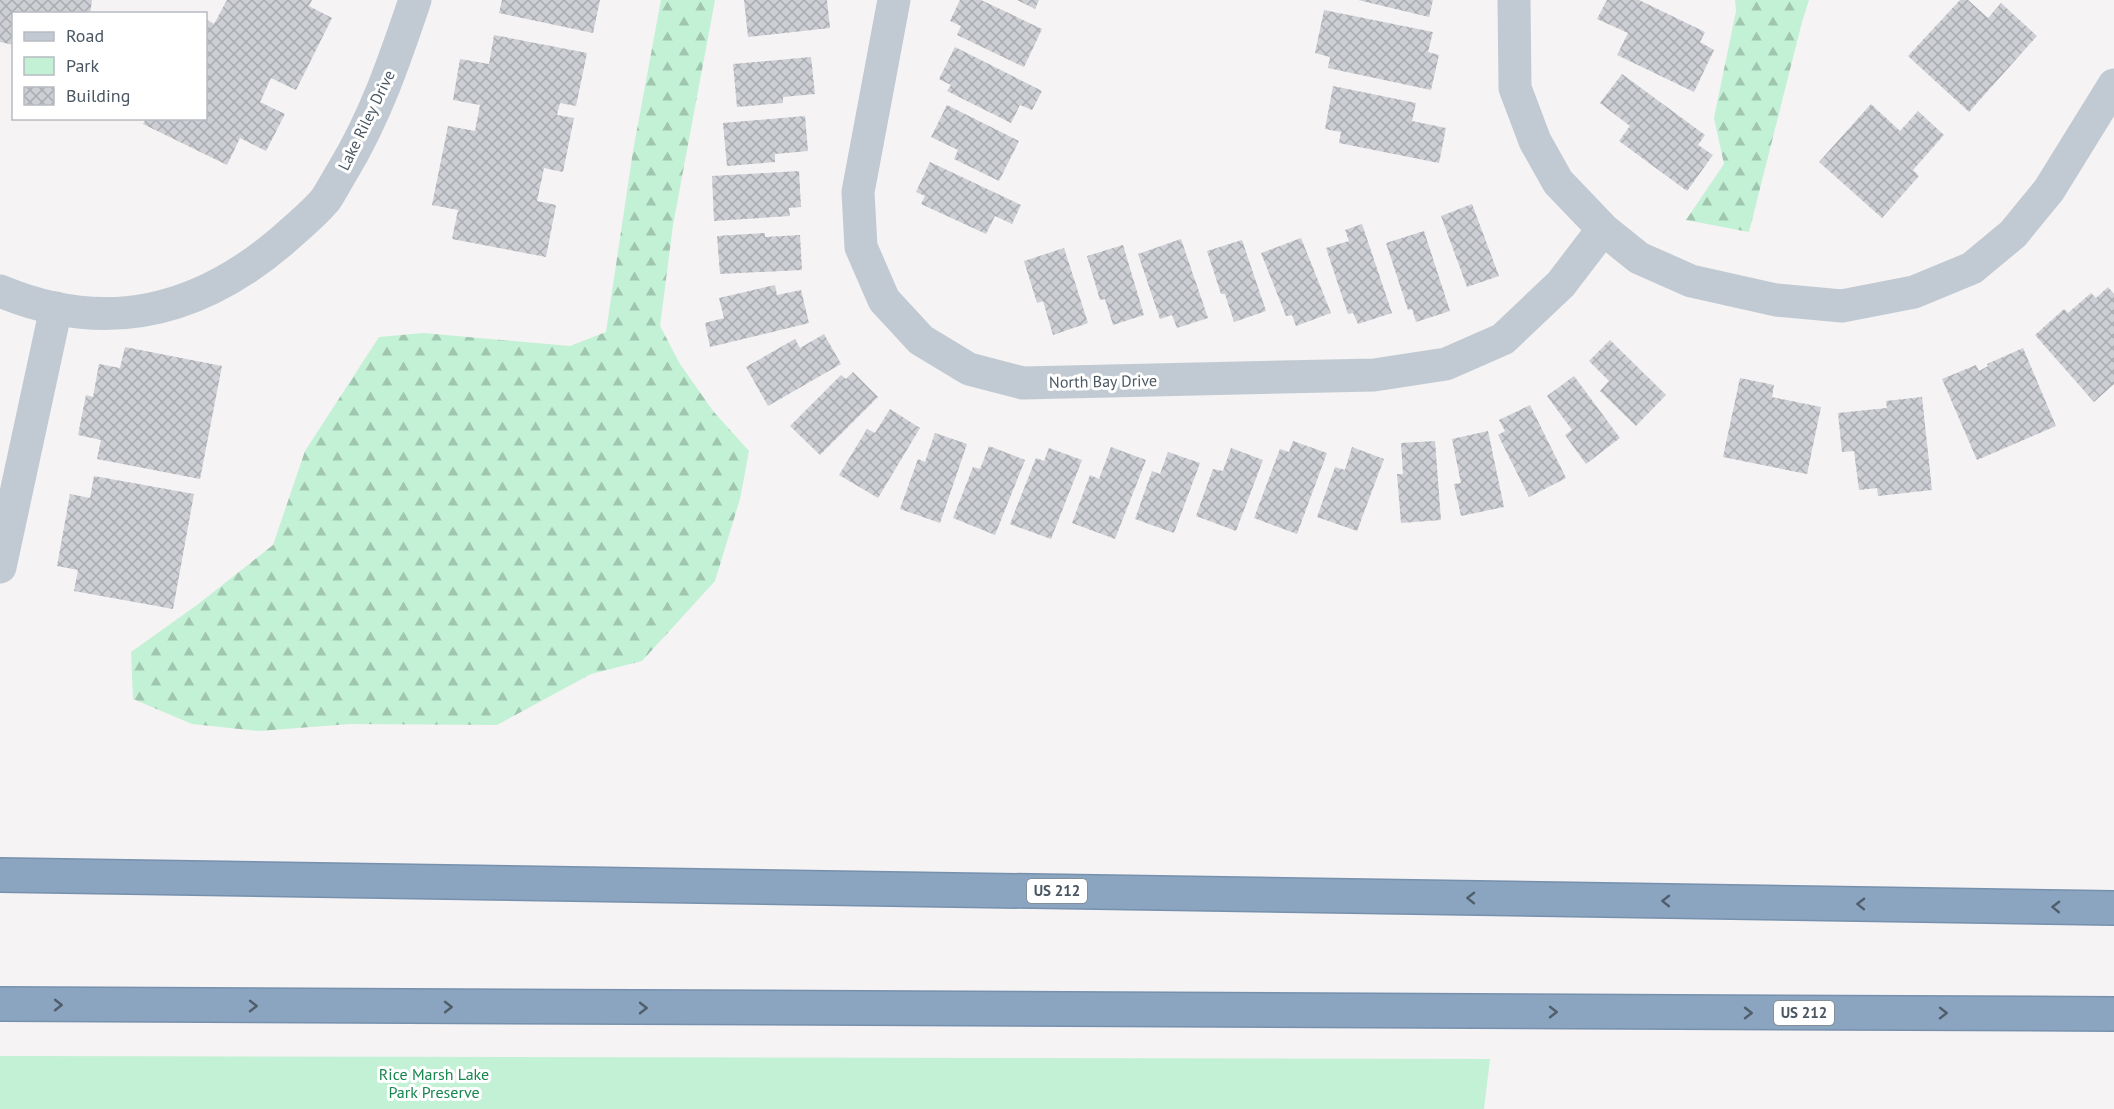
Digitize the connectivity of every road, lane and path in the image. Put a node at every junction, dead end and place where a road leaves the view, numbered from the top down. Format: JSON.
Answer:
{"nodes":[{"id":1,"x":415,"y":0,"type":"edge"},
{"id":2,"x":894,"y":0,"type":"edge"},
{"id":3,"x":1514,"y":0,"type":"edge"},
{"id":4,"x":2114,"y":85,"type":"edge"},
{"id":5,"x":1603,"y":229,"type":"junction"},
{"id":6,"x":0,"y":291,"type":"edge"},
{"id":7,"x":56,"y":308,"type":"junction"},
{"id":8,"x":8,"y":487,"type":"edge"},
{"id":9,"x":0,"y":567,"type":"edge"},
{"id":10,"x":0,"y":875,"type":"edge"},
{"id":11,"x":2114,"y":908,"type":"edge"},
{"id":12,"x":0,"y":1004,"type":"edge"},
{"id":13,"x":2114,"y":1014,"type":"edge"}],
"edges":[{"from":1,"to":7,"type":"street","name":"Lake Riley Drive"},
{"from":2,"to":5,"type":"street","name":"North Bay Drive"},
{"from":3,"to":5,"type":"street"},
{"from":4,"to":5,"type":"street"},
{"from":6,"to":7,"type":"street","name":"Lake Riley Drive"},
{"from":7,"to":8,"type":"street"},
{"from":8,"to":9,"type":"street"},
{"from":11,"to":10,"type":"highway","number":"US 212","one_way":true},
{"from":12,"to":13,"type":"highway","number":"US 212","one_way":true}]}
